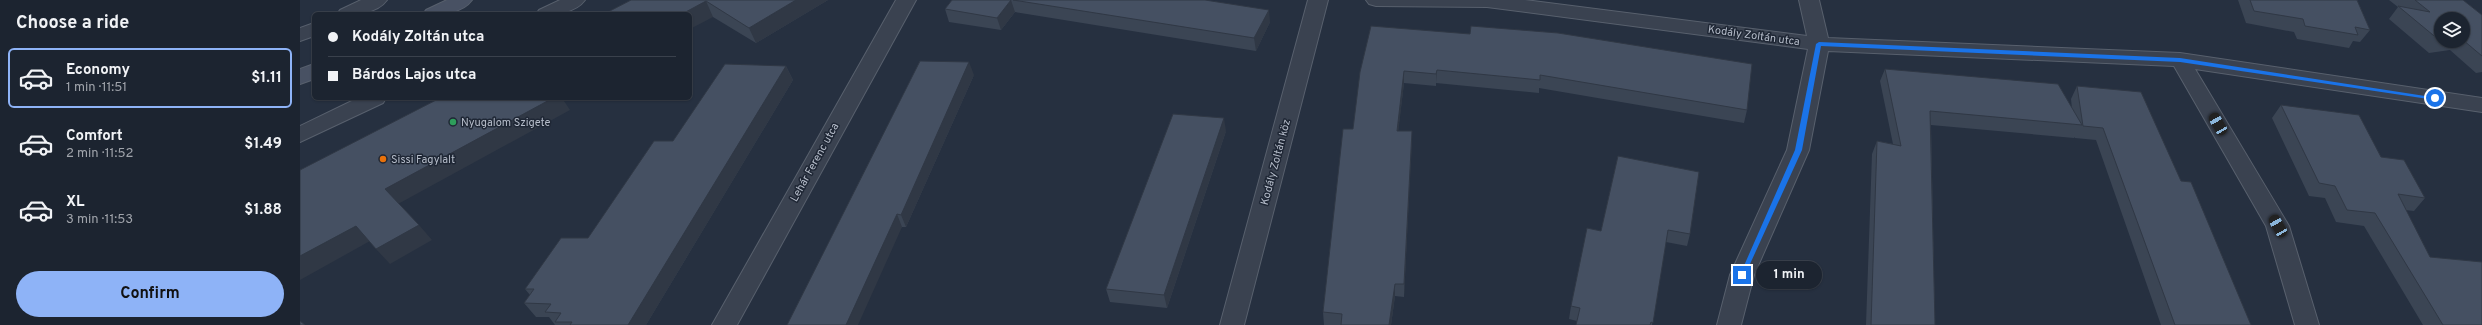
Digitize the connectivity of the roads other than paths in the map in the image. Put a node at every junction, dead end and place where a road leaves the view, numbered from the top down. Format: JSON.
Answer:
{"nodes":[{"id":1,"x":377,"y":0,"type":"edge"},
{"id":2,"x":462,"y":0,"type":"edge"},
{"id":3,"x":575,"y":0,"type":"edge"},
{"id":4,"x":906,"y":0,"type":"edge"},
{"id":5,"x":1318,"y":0,"type":"edge"},
{"id":6,"x":1376,"y":0,"type":"edge"},
{"id":7,"x":1809,"y":0,"type":"edge"},
{"id":8,"x":351,"y":12,"type":"edge"},
{"id":9,"x":437,"y":12,"type":"edge"},
{"id":10,"x":550,"y":12,"type":"edge"},
{"id":11,"x":312,"y":30,"type":"edge"},
{"id":12,"x":300,"y":35,"type":"edge"},
{"id":13,"x":1819,"y":44,"type":"junction"},
{"id":14,"x":2180,"y":60,"type":"junction"},
{"id":15,"x":312,"y":72,"type":"edge"},
{"id":16,"x":300,"y":78,"type":"edge"},
{"id":17,"x":372,"y":100,"type":"edge"},
{"id":18,"x":2482,"y":105,"type":"edge"},
{"id":19,"x":300,"y":135,"type":"edge"},
{"id":20,"x":724,"y":325,"type":"edge"},
{"id":21,"x":1232,"y":325,"type":"edge"},
{"id":22,"x":1729,"y":325,"type":"edge"},
{"id":23,"x":2307,"y":325,"type":"edge"}],
"edges":[{"from":1,"to":8,"type":"street"},
{"from":2,"to":9,"type":"main road"},
{"from":3,"to":10,"type":"street"},
{"from":4,"to":20,"type":"street","name":"Lehár Ferenc utca"},
{"from":5,"to":21,"type":"street","name":"Kodály Zoltán köz"},
{"from":6,"to":13,"type":"street","name":"Kodály Zoltán utca"},
{"from":7,"to":13,"type":"street"},
{"from":11,"to":12,"type":"street"},
{"from":13,"to":14,"type":"street","name":"Kodály Zoltán utca"},
{"from":13,"to":22,"type":"street"},
{"from":14,"to":18,"type":"street","name":"Kodály Zoltán utca"},
{"from":14,"to":23,"type":"street"},
{"from":15,"to":16,"type":"main road"},
{"from":17,"to":19,"type":"street"}]}
